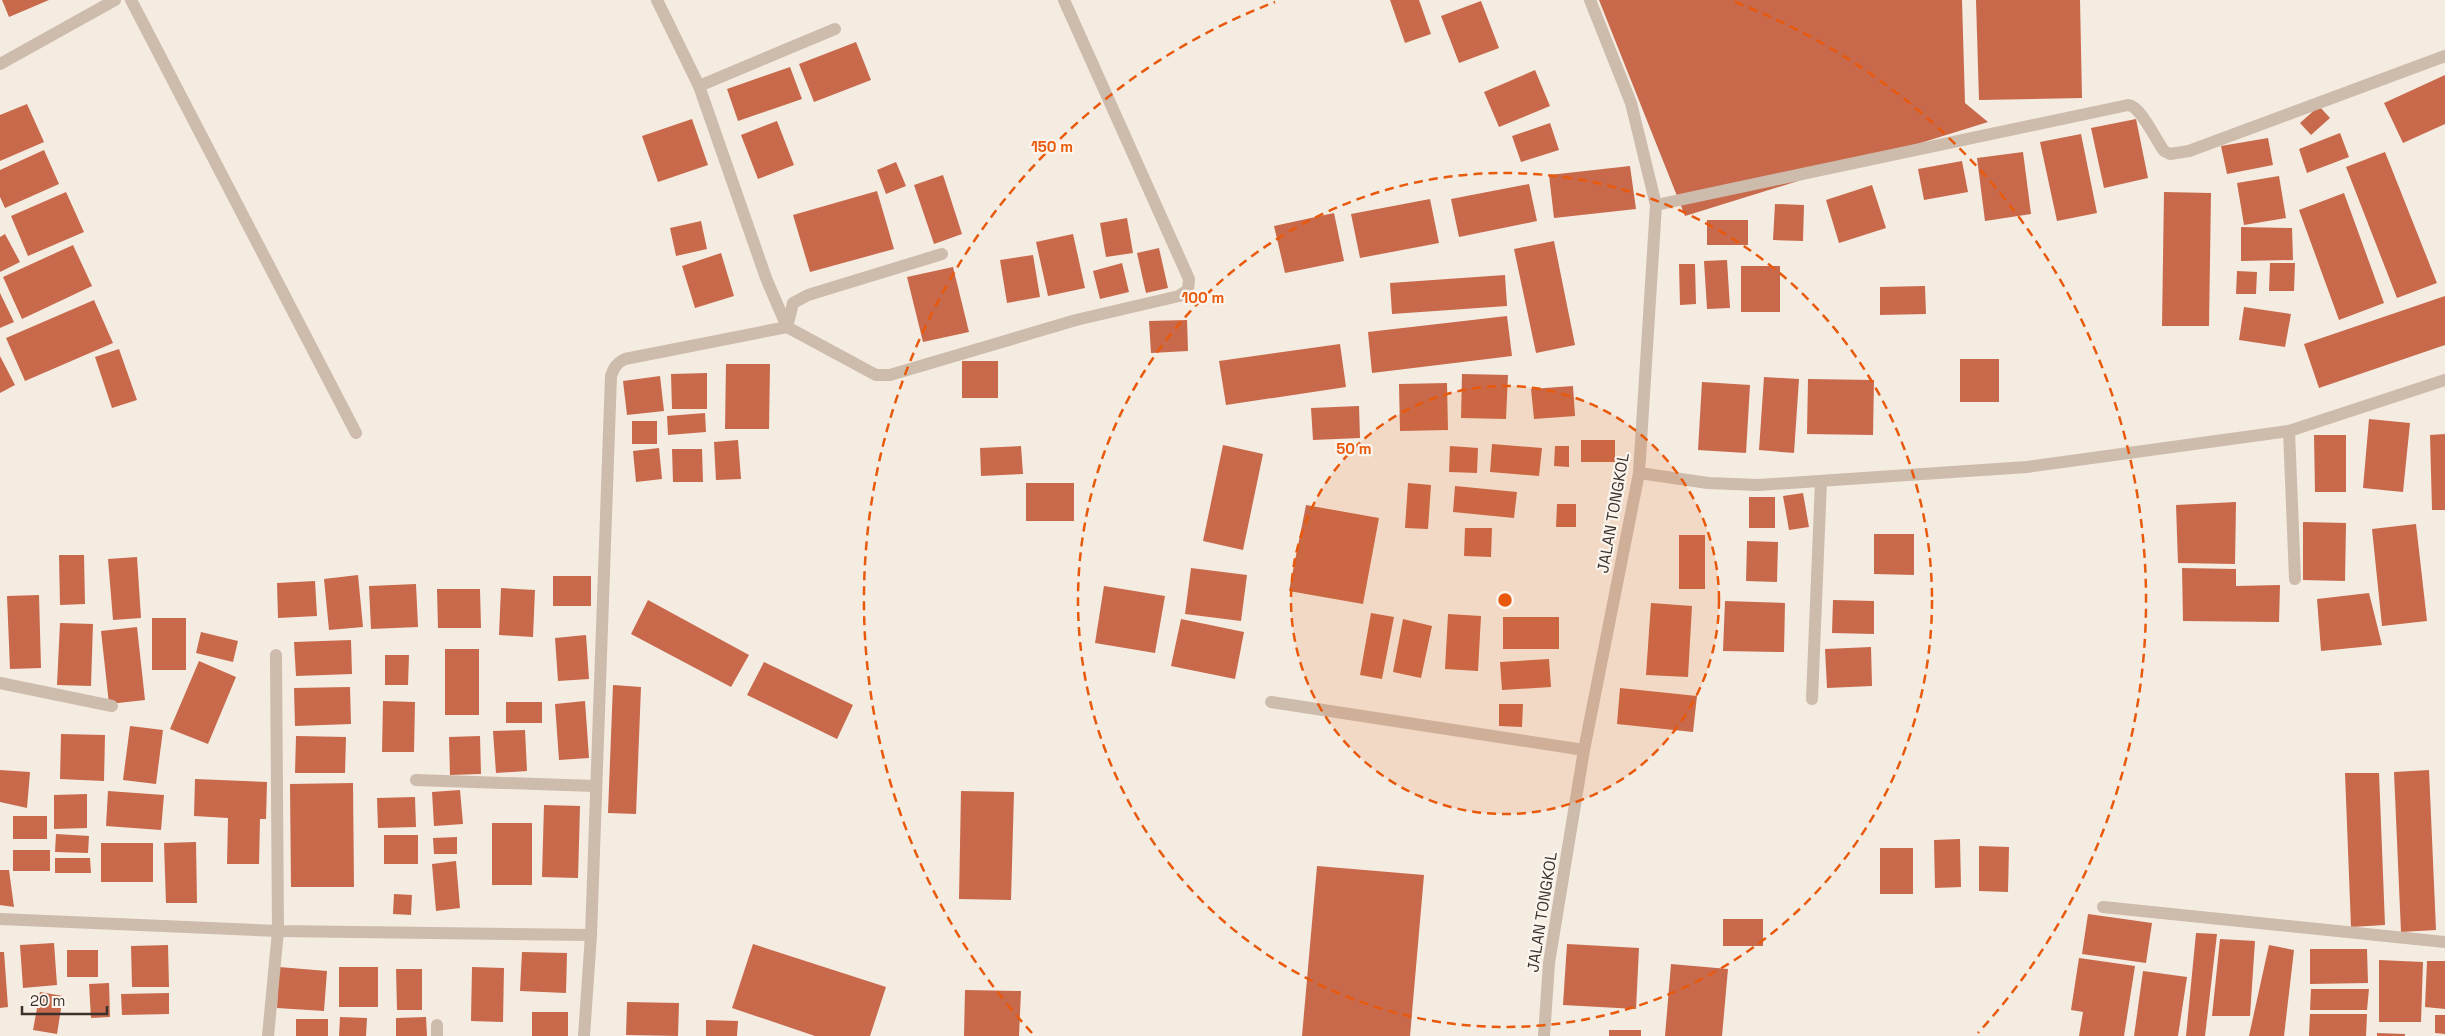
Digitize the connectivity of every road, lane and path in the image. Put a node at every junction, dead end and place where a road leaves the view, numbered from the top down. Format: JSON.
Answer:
{"nodes":[{"id":1,"x":115,"y":0,"type":"edge"},
{"id":2,"x":131,"y":0,"type":"edge"},
{"id":3,"x":657,"y":0,"type":"edge"},
{"id":4,"x":1064,"y":0,"type":"edge"},
{"id":5,"x":1590,"y":0,"type":"edge"},
{"id":6,"x":835,"y":29,"type":"dead end"},
{"id":7,"x":2445,"y":56,"type":"edge"},
{"id":8,"x":0,"y":64,"type":"edge"},
{"id":9,"x":699,"y":86,"type":"junction"},
{"id":10,"x":1656,"y":205,"type":"junction"},
{"id":11,"x":942,"y":254,"type":"dead end"},
{"id":12,"x":787,"y":327,"type":"junction"},
{"id":13,"x":2445,"y":380,"type":"edge"},
{"id":14,"x":2289,"y":431,"type":"junction"},
{"id":15,"x":356,"y":433,"type":"dead end"},
{"id":16,"x":1639,"y":473,"type":"junction"},
{"id":17,"x":1821,"y":481,"type":"junction"},
{"id":18,"x":2295,"y":579,"type":"dead end"},
{"id":19,"x":276,"y":655,"type":"dead end"},
{"id":20,"x":0,"y":683,"type":"edge"},
{"id":21,"x":1812,"y":699,"type":"dead end"},
{"id":22,"x":1271,"y":702,"type":"dead end"},
{"id":23,"x":112,"y":706,"type":"dead end"},
{"id":24,"x":1584,"y":750,"type":"junction"},
{"id":25,"x":416,"y":780,"type":"dead end"},
{"id":26,"x":595,"y":786,"type":"junction"},
{"id":27,"x":2103,"y":907,"type":"dead end"},
{"id":28,"x":0,"y":919,"type":"edge"},
{"id":29,"x":278,"y":931,"type":"junction"},
{"id":30,"x":591,"y":935,"type":"junction"},
{"id":31,"x":2445,"y":942,"type":"edge"},
{"id":32,"x":268,"y":1036,"type":"edge"},
{"id":33,"x":584,"y":1036,"type":"edge"},
{"id":34,"x":1544,"y":1036,"type":"edge"}],
"edges":[{"from":1,"to":8,"type":"street"},
{"from":2,"to":15,"type":"street"},
{"from":3,"to":9,"type":"street"},
{"from":4,"to":12,"type":"street"},
{"from":5,"to":10,"type":"street","name":"JALAN TONGKOL"},
{"from":6,"to":9,"type":"street"},
{"from":7,"to":10,"type":"street"},
{"from":9,"to":12,"type":"street"},
{"from":10,"to":16,"type":"street","name":"JALAN TONGKOL"},
{"from":11,"to":12,"type":"street"},
{"from":12,"to":26,"type":"street"},
{"from":13,"to":14,"type":"street"},
{"from":14,"to":17,"type":"street"},
{"from":14,"to":18,"type":"street"},
{"from":16,"to":17,"type":"street"},
{"from":16,"to":24,"type":"street","name":"JALAN TONGKOL"},
{"from":17,"to":21,"type":"street"},
{"from":19,"to":29,"type":"street"},
{"from":20,"to":23,"type":"street"},
{"from":22,"to":24,"type":"street"},
{"from":24,"to":34,"type":"street","name":"JALAN TONGKOL"},
{"from":25,"to":26,"type":"street"},
{"from":26,"to":30,"type":"street"},
{"from":27,"to":31,"type":"street"},
{"from":28,"to":29,"type":"street"},
{"from":29,"to":30,"type":"street"},
{"from":29,"to":32,"type":"street"},
{"from":30,"to":33,"type":"street"}]}
